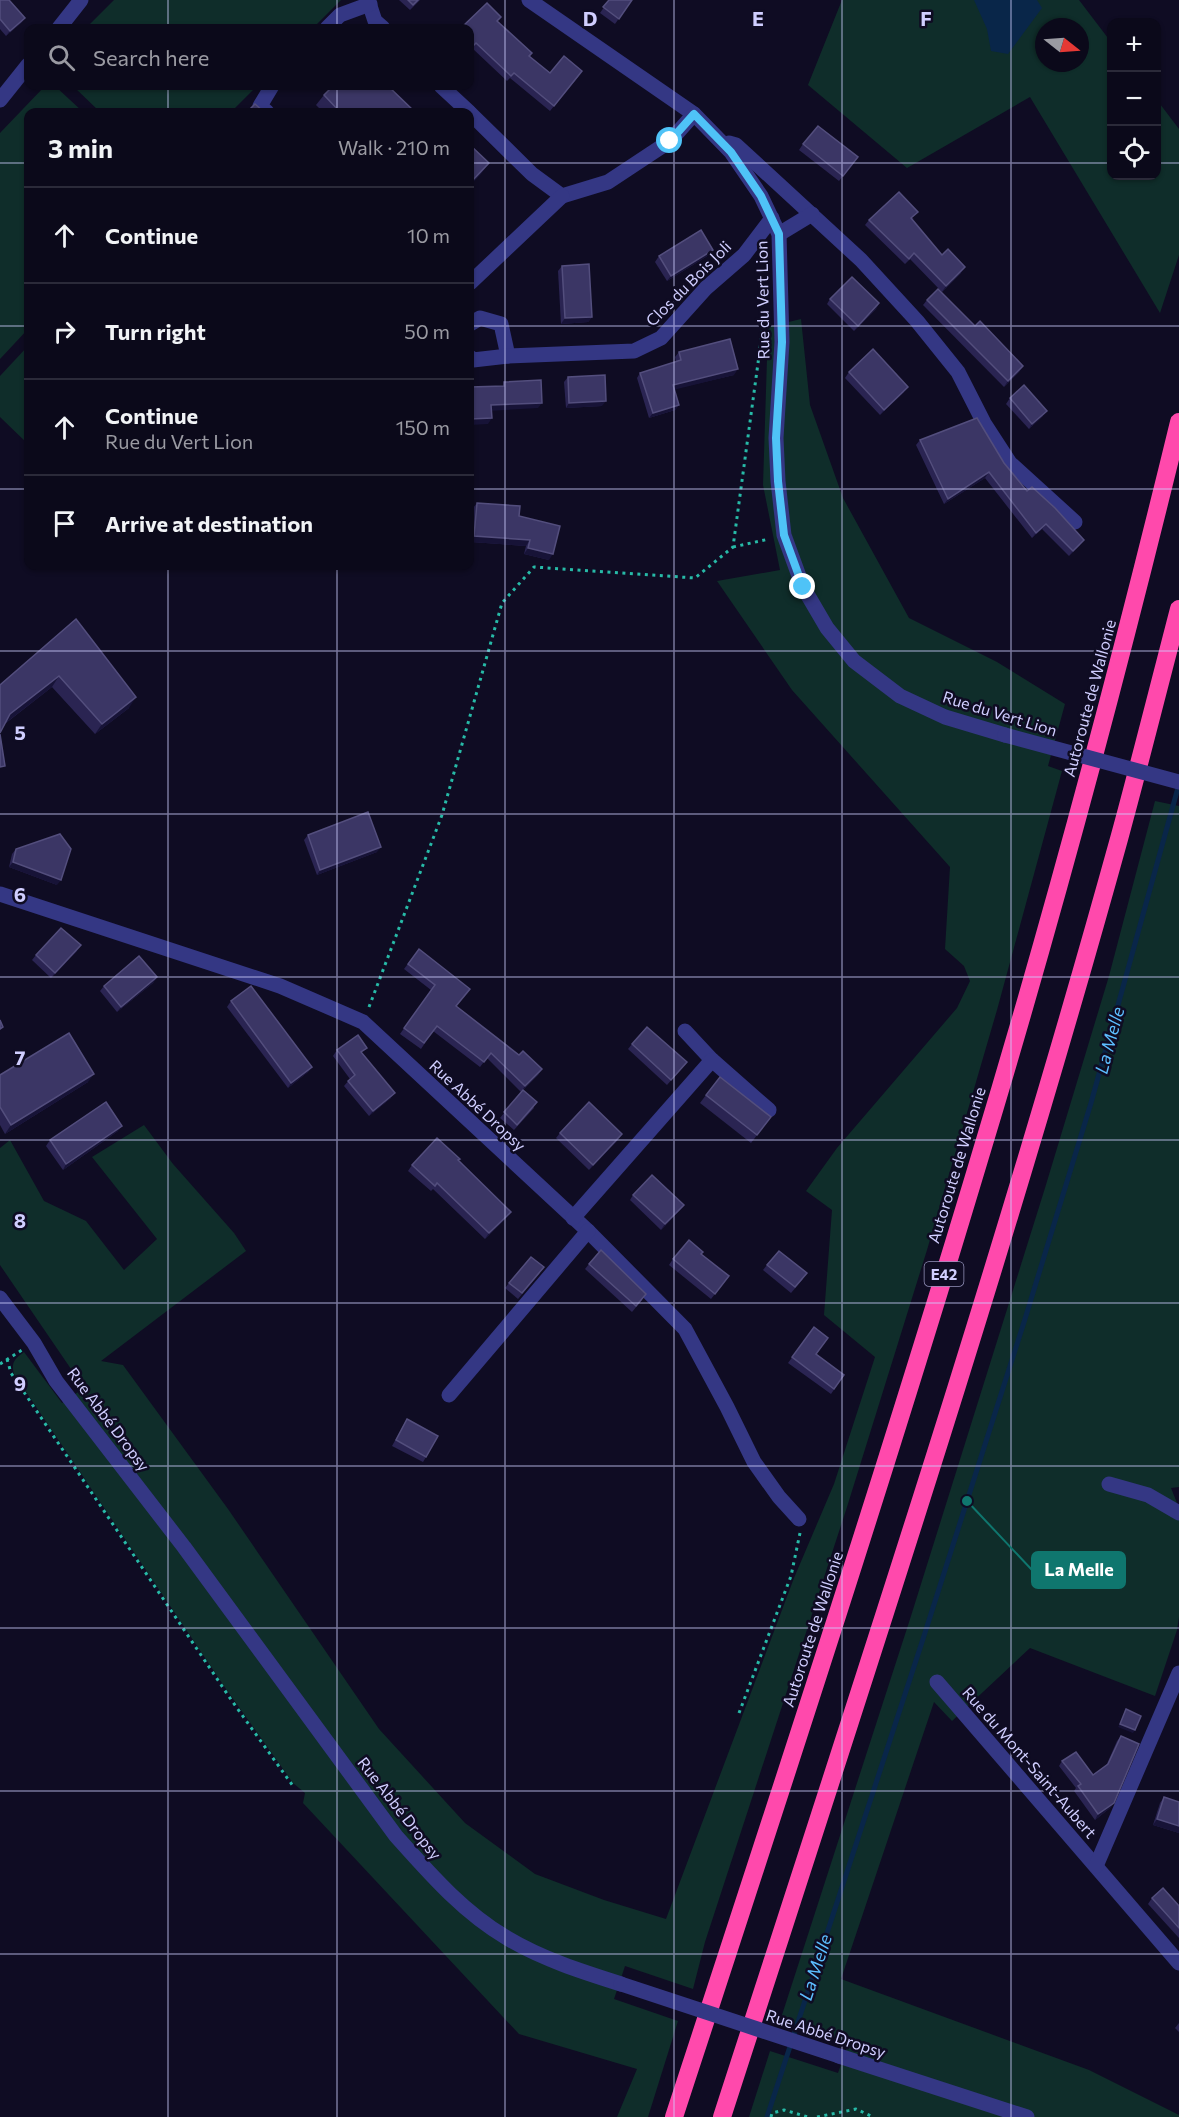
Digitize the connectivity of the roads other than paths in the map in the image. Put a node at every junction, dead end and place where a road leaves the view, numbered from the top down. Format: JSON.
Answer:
{"nodes":[{"id":1,"x":81,"y":0,"type":"edge"},
{"id":2,"x":529,"y":0,"type":"edge"},
{"id":3,"x":369,"y":2,"type":"edge"},
{"id":4,"x":62,"y":24,"type":"edge"},
{"id":5,"x":331,"y":24,"type":"edge"},
{"id":6,"x":378,"y":24,"type":"edge"},
{"id":7,"x":24,"y":70,"type":"edge"},
{"id":8,"x":270,"y":90,"type":"edge"},
{"id":9,"x":445,"y":90,"type":"edge"},
{"id":10,"x":0,"y":100,"type":"edge"},
{"id":11,"x":262,"y":108,"type":"edge"},
{"id":12,"x":464,"y":108,"type":"edge"},
{"id":13,"x":694,"y":114,"type":"junction"},
{"id":14,"x":474,"y":118,"type":"edge"},
{"id":15,"x":718,"y":139,"type":"junction"},
{"id":16,"x":562,"y":196,"type":"junction"},
{"id":17,"x":812,"y":214,"type":"junction"},
{"id":18,"x":772,"y":218,"type":"junction"},
{"id":19,"x":779,"y":234,"type":"junction"},
{"id":20,"x":474,"y":279,"type":"edge"},
{"id":21,"x":474,"y":322,"type":"edge"},
{"id":22,"x":508,"y":356,"type":"junction"},
{"id":23,"x":474,"y":360,"type":"edge"},
{"id":24,"x":1179,"y":422,"type":"edge"},
{"id":25,"x":1075,"y":522,"type":"dead end"},
{"id":26,"x":1179,"y":609,"type":"edge"},
{"id":27,"x":1179,"y":782,"type":"edge"},
{"id":28,"x":0,"y":894,"type":"edge"},
{"id":29,"x":685,"y":1030,"type":"dead end"},
{"id":30,"x":712,"y":1059,"type":"junction"},
{"id":31,"x":769,"y":1110,"type":"dead end"},
{"id":32,"x":573,"y":1218,"type":"junction"},
{"id":33,"x":588,"y":1232,"type":"junction"},
{"id":34,"x":0,"y":1298,"type":"edge"},
{"id":35,"x":449,"y":1395,"type":"dead end"},
{"id":36,"x":1109,"y":1484,"type":"dead end"},
{"id":37,"x":1179,"y":1513,"type":"edge"},
{"id":38,"x":799,"y":1519,"type":"road end"},
{"id":39,"x":1179,"y":1673,"type":"edge"},
{"id":40,"x":937,"y":1682,"type":"dead end"},
{"id":41,"x":1096,"y":1866,"type":"junction"},
{"id":42,"x":1179,"y":1963,"type":"edge"},
{"id":43,"x":674,"y":2117,"type":"edge"},
{"id":44,"x":722,"y":2117,"type":"edge"},
{"id":45,"x":1027,"y":2117,"type":"edge"}],
"edges":[{"from":1,"to":4,"type":"street"},
{"from":2,"to":13,"type":"street"},
{"from":3,"to":5,"type":"street"},
{"from":3,"to":6,"type":"street"},
{"from":7,"to":10,"type":"street"},
{"from":8,"to":11,"type":"street"},
{"from":9,"to":12,"type":"street"},
{"from":13,"to":15,"type":"street","name":"Rue du Vert Lion"},
{"from":13,"to":16,"type":"street"},
{"from":14,"to":16,"type":"street"},
{"from":15,"to":17,"type":"street"},
{"from":15,"to":18,"type":"street","name":"Rue du Vert Lion"},
{"from":16,"to":20,"type":"street"},
{"from":17,"to":19,"type":"street"},
{"from":17,"to":25,"type":"street"},
{"from":18,"to":19,"type":"street","name":"Rue du Vert Lion"},
{"from":18,"to":22,"type":"street","name":"Clos du Bois Joli"},
{"from":19,"to":27,"type":"street","name":"Rue du Vert Lion","bridge":true},
{"from":21,"to":22,"type":"street"},
{"from":22,"to":23,"type":"street","name":"Clos du Bois Joli"},
{"from":24,"to":43,"type":"highway","name":"Autoroute de Wallonie","number":"E42"},
{"from":26,"to":44,"type":"highway","number":"E42"},
{"from":28,"to":32,"type":"street","name":"Rue Abbé Dropsy"},
{"from":29,"to":30,"type":"street"},
{"from":30,"to":31,"type":"street"},
{"from":30,"to":32,"type":"street"},
{"from":32,"to":33,"type":"street","name":"Rue Abbé Dropsy"},
{"from":33,"to":35,"type":"street"},
{"from":33,"to":38,"type":"street","name":"Rue Abbé Dropsy"},
{"from":34,"to":45,"type":"street","name":"Rue Abbé Dropsy","bridge":true},
{"from":36,"to":37,"type":"street"},
{"from":39,"to":41,"type":"street","name":"Rue du Mont-Saint-Aubert"},
{"from":40,"to":41,"type":"street","name":"Rue du Mont-Saint-Aubert"},
{"from":41,"to":42,"type":"street","name":"Rue du Mont-Saint-Aubert"}]}
